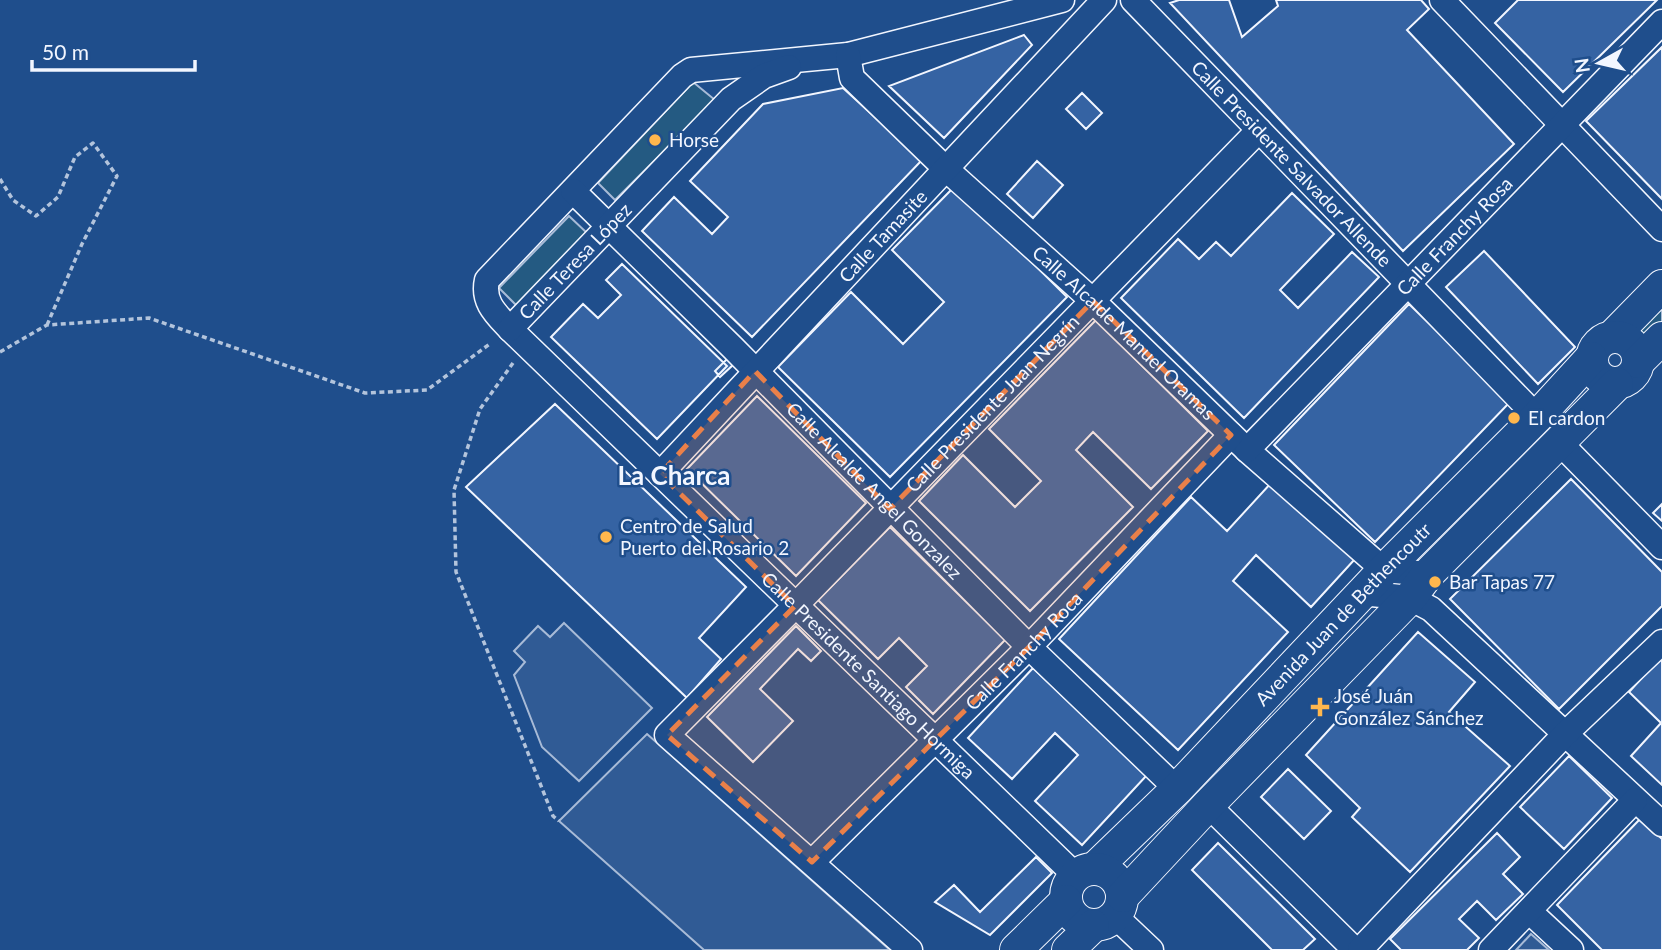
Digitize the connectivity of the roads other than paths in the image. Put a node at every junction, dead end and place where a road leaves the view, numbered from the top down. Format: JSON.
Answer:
{"nodes":[{"id":1,"x":1062,"y":0,"type":"edge"},
{"id":2,"x":1104,"y":0,"type":"edge"},
{"id":3,"x":1133,"y":0,"type":"edge"},
{"id":4,"x":1441,"y":0,"type":"edge"},
{"id":5,"x":1662,"y":22,"type":"edge"},
{"id":6,"x":848,"y":55,"type":"junction"},
{"id":7,"x":806,"y":60,"type":"junction"},
{"id":8,"x":1562,"y":125,"type":"junction"},
{"id":9,"x":1259,"y":130,"type":"junction"},
{"id":10,"x":946,"y":169,"type":"junction"},
{"id":11,"x":573,"y":191,"type":"junction"},
{"id":12,"x":608,"y":227,"type":"junction"},
{"id":13,"x":1662,"y":229,"type":"edge"},
{"id":14,"x":1408,"y":284,"type":"junction"},
{"id":15,"x":1662,"y":286,"type":"edge"},
{"id":16,"x":1093,"y":301,"type":"junction"},
{"id":17,"x":518,"y":337,"type":"junction"},
{"id":18,"x":1662,"y":338,"type":"edge"},
{"id":19,"x":1602,"y":347,"type":"junction"},
{"id":20,"x":755,"y":371,"type":"junction"},
{"id":21,"x":1628,"y":373,"type":"junction"},
{"id":22,"x":1537,"y":417,"type":"junction"},
{"id":23,"x":1558,"y":441,"type":"junction"},
{"id":24,"x":1239,"y":442,"type":"junction"},
{"id":25,"x":660,"y":474,"type":"junction"},
{"id":26,"x":890,"y":509,"type":"junction"},
{"id":27,"x":1662,"y":547,"type":"edge"},
{"id":28,"x":1384,"y":570,"type":"junction"},
{"id":29,"x":1419,"y":586,"type":"junction"},
{"id":30,"x":1362,"y":593,"type":"junction"},
{"id":31,"x":795,"y":606,"type":"junction"},
{"id":32,"x":1662,"y":642,"type":"edge"},
{"id":33,"x":1029,"y":647,"type":"junction"},
{"id":34,"x":1565,"y":734,"type":"junction"},
{"id":35,"x":935,"y":742,"type":"junction"},
{"id":36,"x":1177,"y":789,"type":"junction"},
{"id":37,"x":1635,"y":800,"type":"junction"},
{"id":38,"x":1208,"y":805,"type":"junction"},
{"id":39,"x":1662,"y":824,"type":"edge"},
{"id":40,"x":812,"y":862,"type":"junction"},
{"id":41,"x":1079,"y":881,"type":"junction"},
{"id":42,"x":1529,"y":911,"type":"junction"},
{"id":43,"x":1111,"y":912,"type":"junction"},
{"id":44,"x":910,"y":950,"type":"edge"},
{"id":45,"x":1016,"y":950,"type":"edge"},
{"id":46,"x":1068,"y":950,"type":"edge"},
{"id":47,"x":1151,"y":950,"type":"edge"},
{"id":48,"x":1357,"y":950,"type":"edge"},
{"id":49,"x":1491,"y":950,"type":"edge"},
{"id":50,"x":1571,"y":950,"type":"edge"}],
"edges":[{"from":1,"to":6,"type":"street","name":"Calle Teresa López"},
{"from":2,"to":10,"type":"street","name":"Calle Tamasite"},
{"from":3,"to":9,"type":"street","name":"Calle Presidente Salvador Allende"},
{"from":4,"to":8,"type":"street"},
{"from":5,"to":8,"type":"street","name":"Calle Franchy Rosa"},
{"from":6,"to":7,"type":"street","name":"Calle Teresa López"},
{"from":6,"to":10,"type":"street","name":"Calle Alcalde Manuel Oramas"},
{"from":7,"to":11,"type":"street","name":"Calle Teresa López"},
{"from":7,"to":12,"type":"street","name":"Calle Teresa López"},
{"from":8,"to":13,"type":"street"},
{"from":8,"to":14,"type":"street","name":"Calle Franchy Rosa"},
{"from":9,"to":14,"type":"street","name":"Calle Presidente Salvador Allende"},
{"from":9,"to":16,"type":"street","name":"Calle Presidente Juan Negrín"},
{"from":10,"to":16,"type":"street","name":"Calle Alcalde Manuel Oramas"},
{"from":10,"to":20,"type":"street","name":"Calle Tamasite"},
{"from":11,"to":12,"type":"street","name":"Calle Alcalde Angel Gonzalez"},
{"from":11,"to":17,"type":"street","name":"Calle Teresa López"},
{"from":12,"to":17,"type":"street","name":"Calle Teresa López"},
{"from":12,"to":20,"type":"street","name":"Calle Alcalde Angel Gonzalez"},
{"from":14,"to":22,"type":"street","name":"Calle Presidente Salvador Allende"},
{"from":14,"to":24,"type":"street","name":"Calle Franchy Rosa"},
{"from":15,"to":19,"type":"main road","name":"Avenida Juan de Bethencoutr"},
{"from":16,"to":24,"type":"street","name":"Calle Alcalde Manuel Oramas"},
{"from":16,"to":26,"type":"street","name":"Calle Presidente Juan Negrín"},
{"from":17,"to":25,"type":"street","name":"Calle Presidente Santiago Hormiga"},
{"from":18,"to":21,"type":"main road","name":"Avenida Juan de Bethencoutr"},
{"from":19,"to":21,"type":"main road"},
{"from":19,"to":21,"type":"main road"},
{"from":19,"to":22,"type":"main road","name":"Avenida Juan de Bethencoutr"},
{"from":20,"to":25,"type":"street","name":"Calle Tamasite"},
{"from":20,"to":26,"type":"street","name":"Calle Alcalde Angel Gonzalez"},
{"from":21,"to":23,"type":"main road","name":"Avenida Juan de Bethencoutr"},
{"from":22,"to":28,"type":"main road","name":"Avenida Juan de Bethencoutr"},
{"from":23,"to":27,"type":"street"},
{"from":23,"to":29,"type":"main road","name":"Avenida Juan de Bethencoutr"},
{"from":24,"to":28,"type":"street","name":"Calle Alcalde Manuel Oramas"},
{"from":24,"to":33,"type":"street","name":"Calle Franchy Roca"},
{"from":25,"to":31,"type":"street","name":"Calle Presidente Santiago Hormiga"},
{"from":26,"to":31,"type":"street","name":"Calle Presidente Juan Negrín"},
{"from":26,"to":33,"type":"street","name":"Calle Alcalde Angel Gonzalez"},
{"from":28,"to":29,"type":"street"},
{"from":28,"to":30,"type":"main road","name":"Avenida Juan de Bethencoutr"},
{"from":29,"to":30,"type":"street"},
{"from":29,"to":34,"type":"street"},
{"from":29,"to":38,"type":"main road","name":"Avenida Juan de Bethencoutr"},
{"from":30,"to":36,"type":"main road","name":"Avenida Juan de Bethencoutr"},
{"from":31,"to":35,"type":"street","name":"Calle Presidente Santiago Hormiga"},
{"from":31,"to":40,"type":"street","name":"Calle Presidente Juan Negrín"},
{"from":32,"to":34,"type":"street"},
{"from":33,"to":35,"type":"street","name":"Calle Franchy Roca"},
{"from":33,"to":36,"type":"street","name":"Calle Alcalde Angel Gonzalez"},
{"from":34,"to":37,"type":"street"},
{"from":34,"to":48,"type":"street"},
{"from":35,"to":40,"type":"street","name":"Calle Franchy Roca"},
{"from":35,"to":41,"type":"street","name":"Calle Presidente Santiago Hormiga"},
{"from":36,"to":41,"type":"main road","name":"Avenida Juan de Bethencoutr"},
{"from":37,"to":39,"type":"street"},
{"from":37,"to":42,"type":"street"},
{"from":38,"to":43,"type":"main road","name":"Avenida Juan de Bethencoutr"},
{"from":38,"to":48,"type":"street"},
{"from":40,"to":44,"type":"street"},
{"from":41,"to":43,"type":"main road"},
{"from":41,"to":43,"type":"main road"},
{"from":41,"to":45,"type":"main road","name":"Avenida Juan de Bethencoutr"},
{"from":42,"to":49,"type":"street"},
{"from":42,"to":50,"type":"street"},
{"from":43,"to":46,"type":"main road","name":"Avenida Juan de Bethencoutr"},
{"from":43,"to":47,"type":"street"}]}
